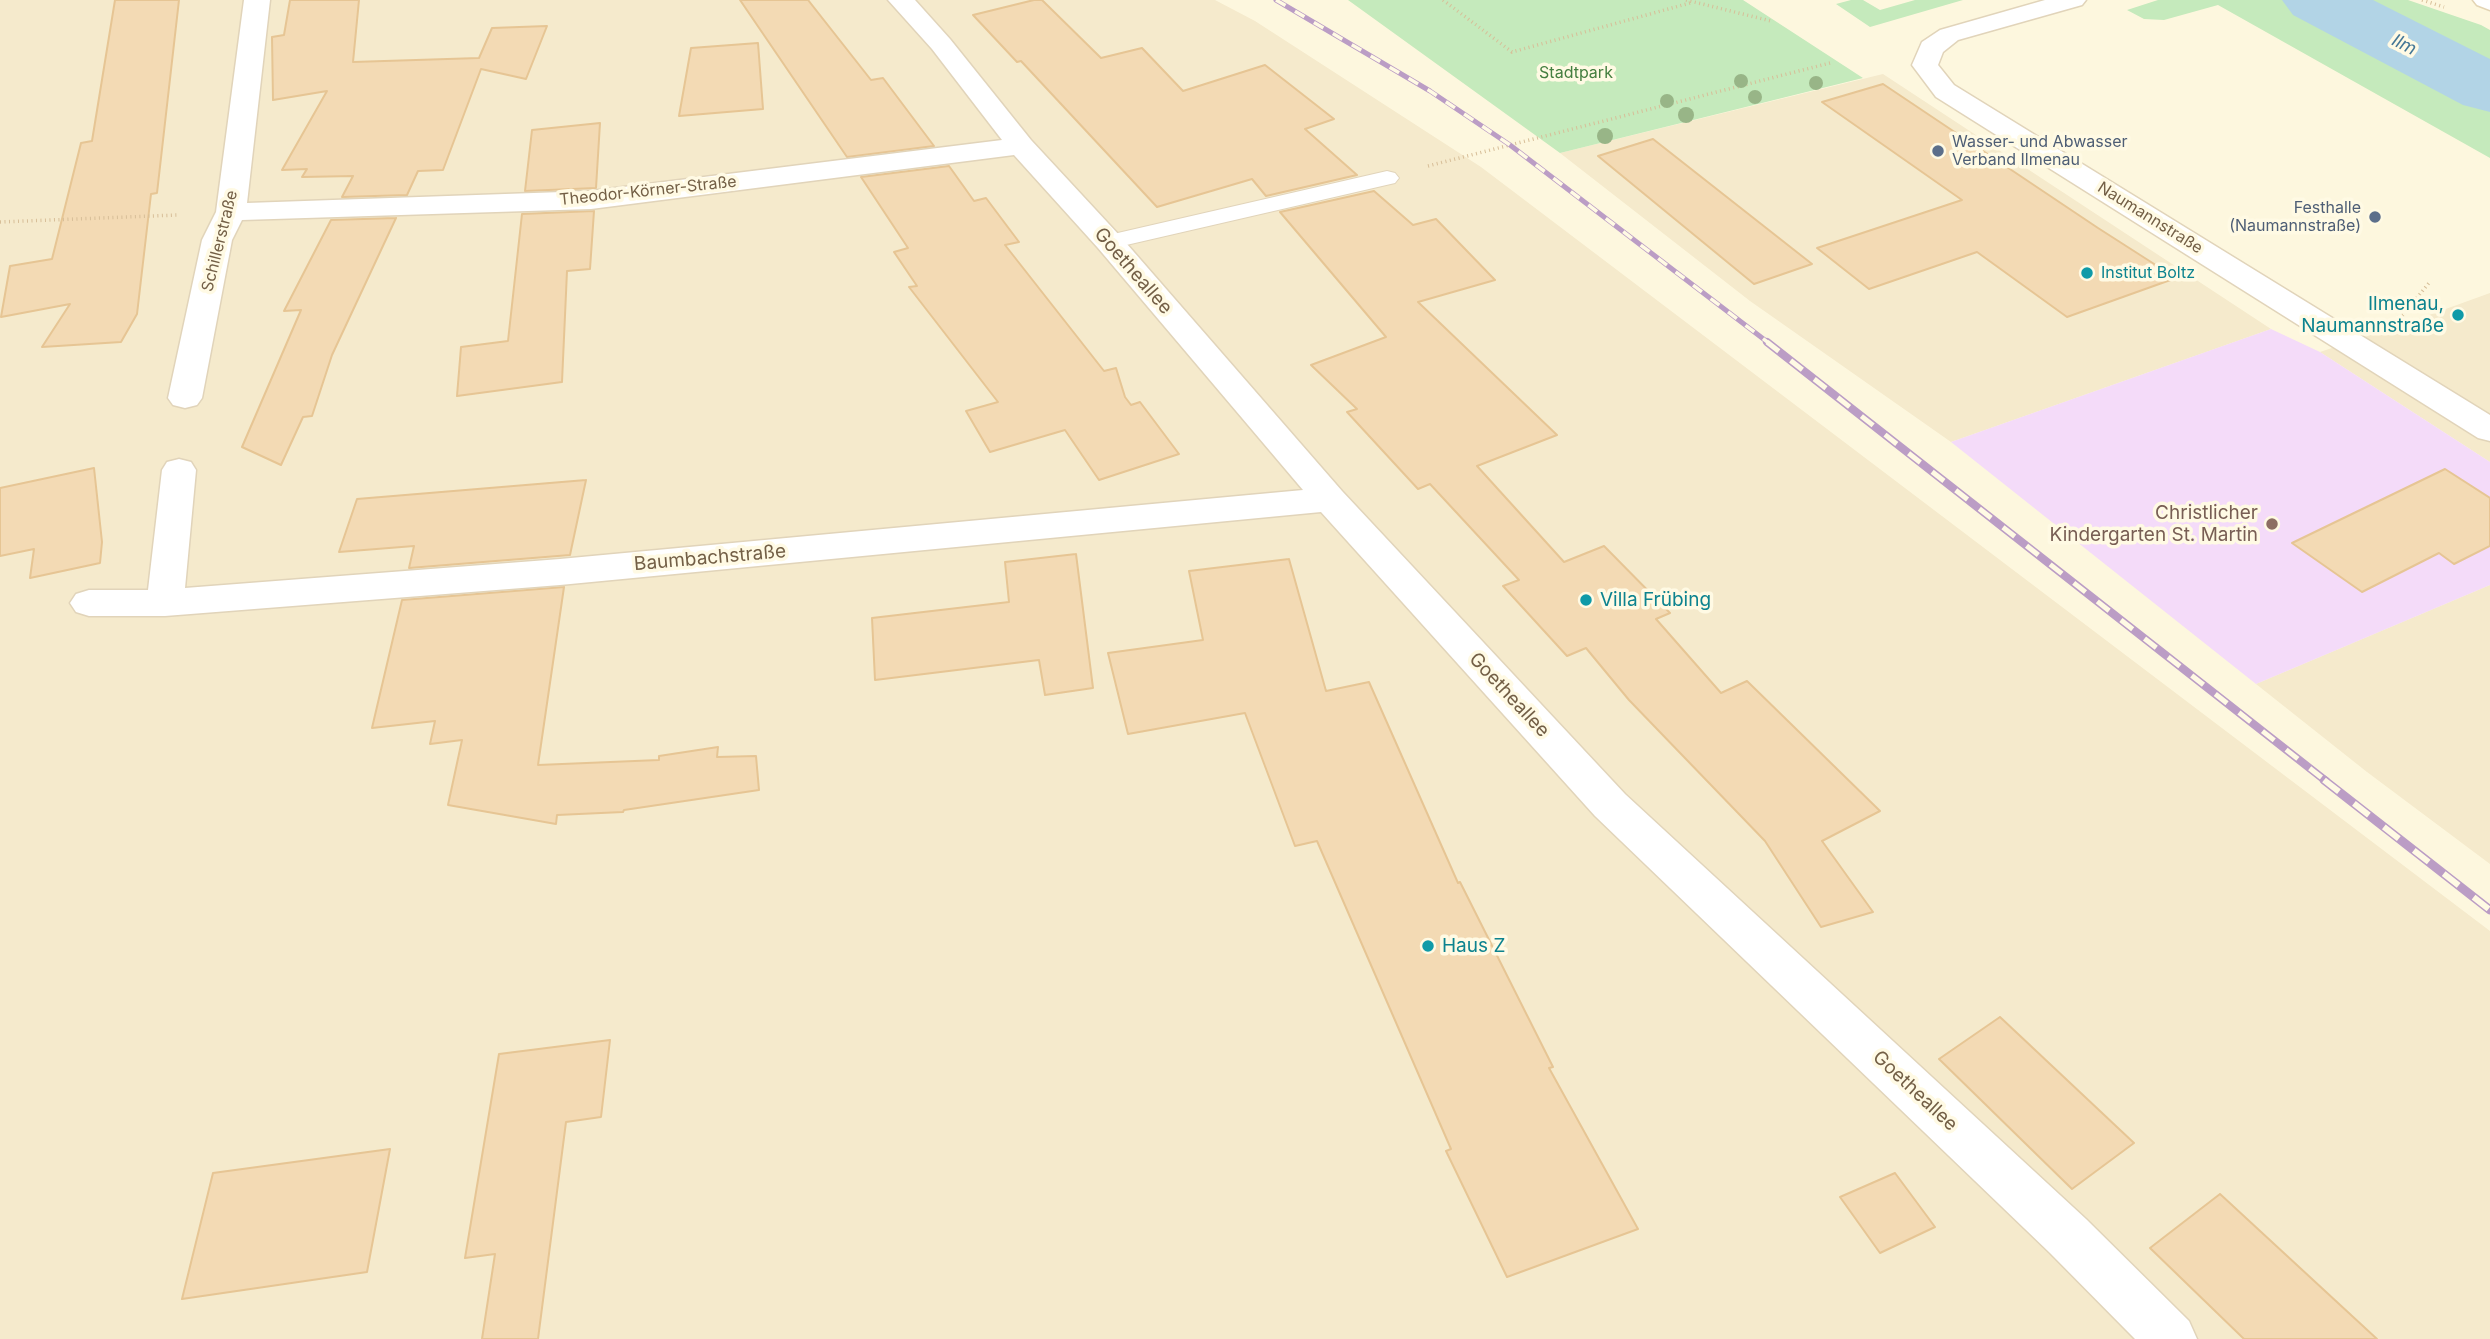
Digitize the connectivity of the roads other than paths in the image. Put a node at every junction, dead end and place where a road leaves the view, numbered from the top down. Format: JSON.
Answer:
{"nodes":[{"id":1,"x":257,"y":0,"type":"edge"},
{"id":2,"x":901,"y":0,"type":"edge"},
{"id":3,"x":2073,"y":0,"type":"edge"},
{"id":4,"x":1021,"y":146,"type":"junction"},
{"id":5,"x":1387,"y":178,"type":"dead end"},
{"id":6,"x":231,"y":212,"type":"junction"},
{"id":7,"x":1109,"y":242,"type":"junction"},
{"id":8,"x":185,"y":398,"type":"dead end"},
{"id":9,"x":2490,"y":430,"type":"edge"},
{"id":10,"x":179,"y":470,"type":"dead end"},
{"id":11,"x":1330,"y":499,"type":"junction"},
{"id":12,"x":89,"y":603,"type":"dead end"},
{"id":13,"x":164,"y":603,"type":"junction"},
{"id":14,"x":2171,"y":1339,"type":"edge"}],
"edges":[{"from":1,"to":6,"type":"street","name":"Schillerstraße"},
{"from":2,"to":4,"type":"street","name":"Goetheallee"},
{"from":3,"to":9,"type":"street","name":"Naumannstraße"},
{"from":4,"to":6,"type":"street","name":"Theodor-Körner-Straße"},
{"from":4,"to":7,"type":"street","name":"Goetheallee"},
{"from":5,"to":7,"type":"lane"},
{"from":6,"to":8,"type":"street","name":"Schillerstraße"},
{"from":7,"to":11,"type":"street","name":"Goetheallee"},
{"from":10,"to":13,"type":"street"},
{"from":11,"to":13,"type":"street","name":"Baumbachstraße"},
{"from":11,"to":14,"type":"street","name":"Goetheallee"},
{"from":12,"to":13,"type":"street","name":"Baumbachstraße"}]}
